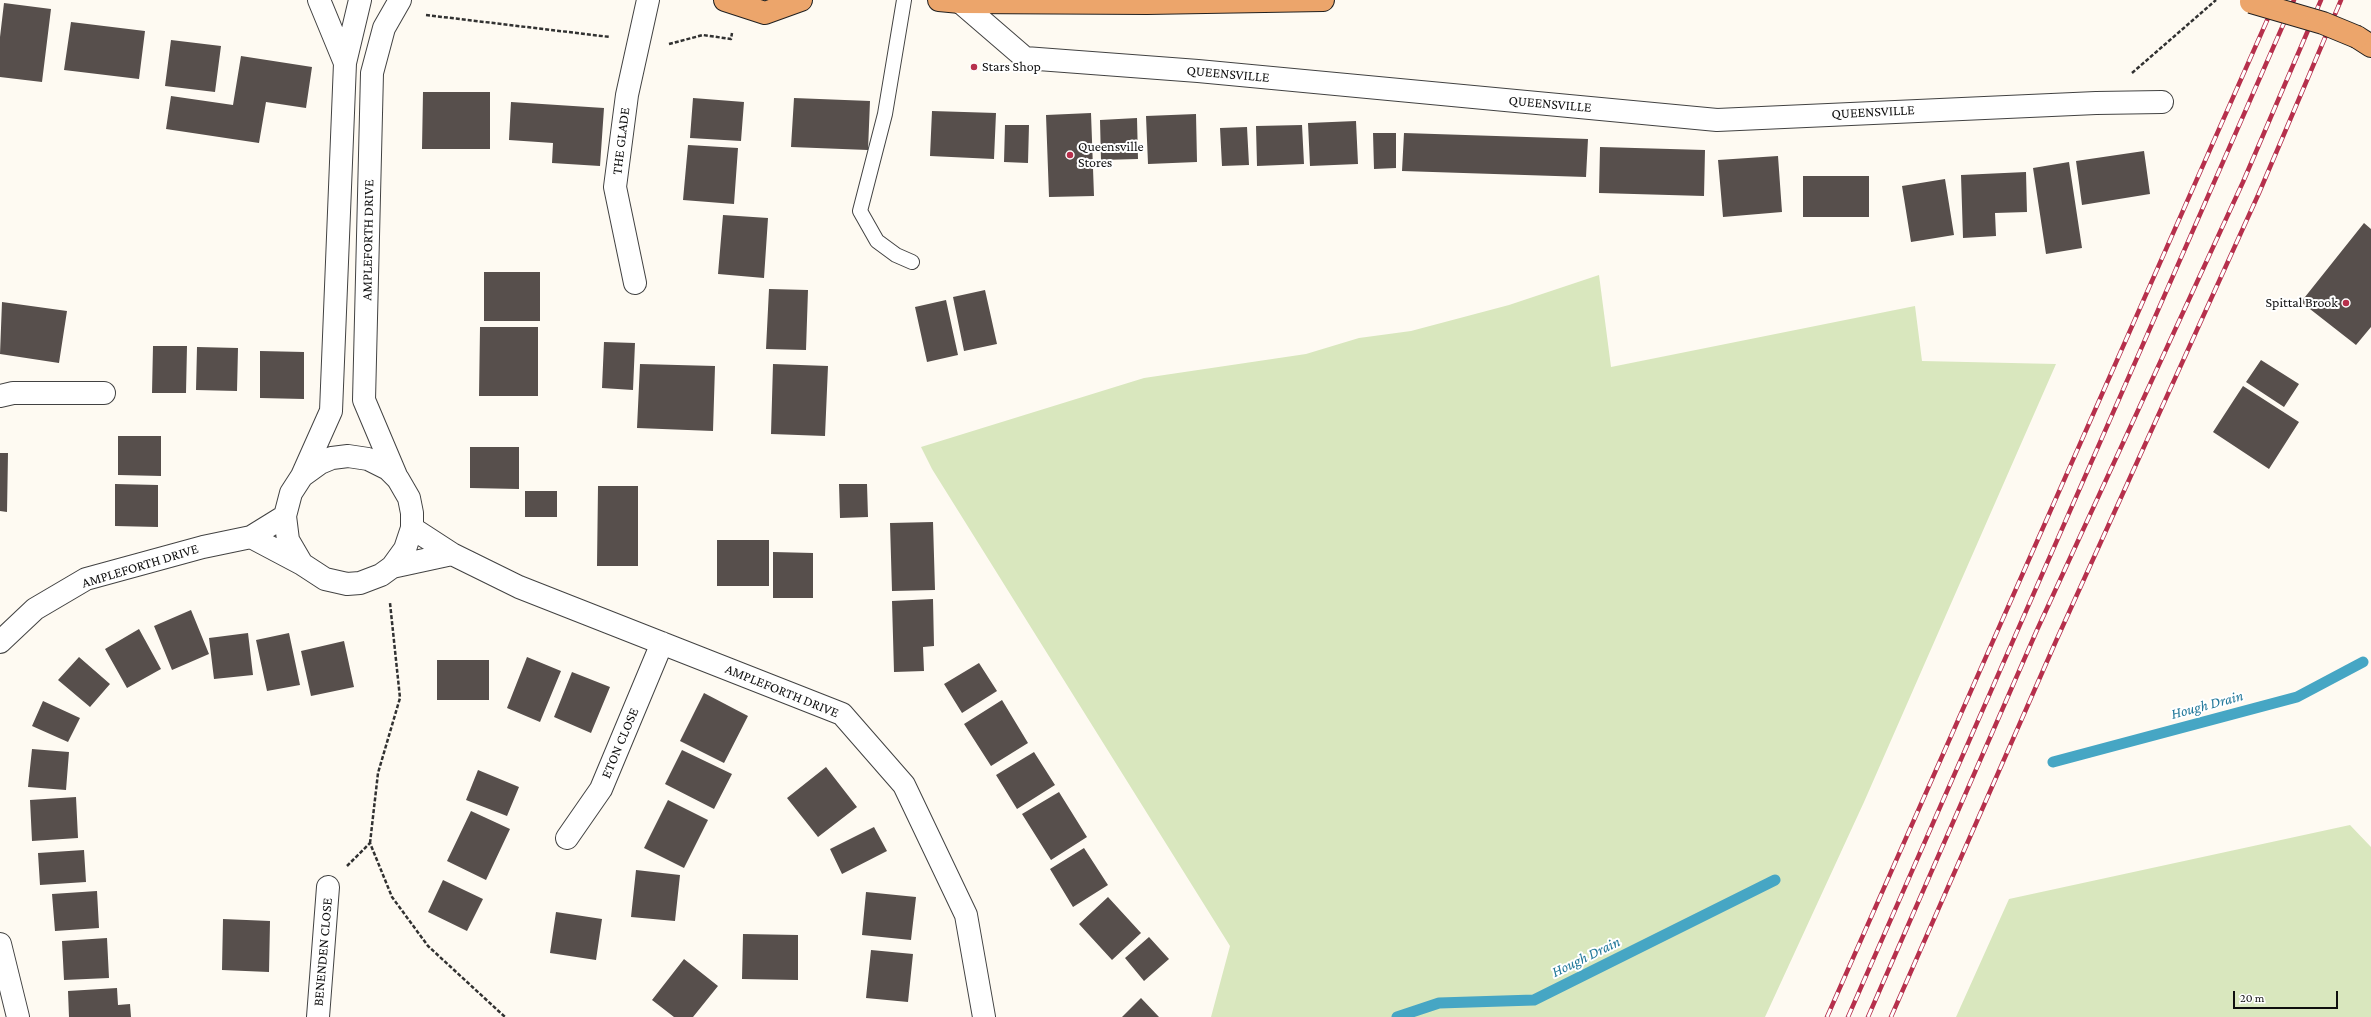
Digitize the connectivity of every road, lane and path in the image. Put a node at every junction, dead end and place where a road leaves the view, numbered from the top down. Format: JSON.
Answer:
{"nodes":[{"id":1,"x":318,"y":0,"type":"edge"},
{"id":2,"x":360,"y":0,"type":"edge"},
{"id":3,"x":400,"y":0,"type":"edge"},
{"id":4,"x":648,"y":0,"type":"edge"},
{"id":5,"x":725,"y":0,"type":"edge"},
{"id":6,"x":801,"y":0,"type":"edge"},
{"id":7,"x":904,"y":0,"type":"edge"},
{"id":8,"x":1322,"y":0,"type":"edge"},
{"id":9,"x":2216,"y":0,"type":"edge"},
{"id":10,"x":950,"y":1,"type":"edge"},
{"id":11,"x":2247,"y":1,"type":"edge"},
{"id":12,"x":419,"y":14,"type":"dead end"},
{"id":13,"x":614,"y":37,"type":"dead end"},
{"id":14,"x":731,"y":39,"type":"dead end"},
{"id":15,"x":2364,"y":41,"type":"edge"},
{"id":16,"x":669,"y":44,"type":"dead end"},
{"id":17,"x":345,"y":63,"type":"junction"},
{"id":18,"x":2162,"y":102,"type":"dead end"},
{"id":19,"x":2096,"y":103,"type":"junction"},
{"id":20,"x":912,"y":262,"type":"dead end"},
{"id":21,"x":635,"y":283,"type":"dead end"},
{"id":22,"x":104,"y":394,"type":"dead end"},
{"id":23,"x":0,"y":396,"type":"edge"},
{"id":24,"x":302,"y":476,"type":"junction"},
{"id":25,"x":398,"y":479,"type":"junction"},
{"id":26,"x":285,"y":516,"type":"junction"},
{"id":27,"x":412,"y":528,"type":"junction"},
{"id":28,"x":251,"y":537,"type":"junction"},
{"id":29,"x":452,"y":554,"type":"junction"},
{"id":30,"x":302,"y":564,"type":"junction"},
{"id":31,"x":386,"y":571,"type":"junction"},
{"id":32,"x":0,"y":642,"type":"edge"},
{"id":33,"x":662,"y":643,"type":"junction"},
{"id":34,"x":567,"y":838,"type":"dead end"},
{"id":35,"x":370,"y":842,"type":"junction"},
{"id":36,"x":328,"y":887,"type":"joint"},
{"id":37,"x":0,"y":944,"type":"edge"},
{"id":38,"x":18,"y":1017,"type":"edge"},
{"id":39,"x":318,"y":1017,"type":"edge"},
{"id":40,"x":505,"y":1017,"type":"edge"},
{"id":41,"x":984,"y":1017,"type":"edge"}],
"edges":[{"from":1,"to":17,"type":"street","name":"AMPLEFORTH DRIVE"},
{"from":2,"to":17,"type":"street","name":"AMPLEFORTH DRIVE"},
{"from":3,"to":25,"type":"street","name":"AMPLEFORTH DRIVE"},
{"from":4,"to":21,"type":"street","name":"THE GLADE"},
{"from":5,"to":6,"type":"highway"},
{"from":7,"to":20,"type":"lane"},
{"from":8,"to":10,"type":"highway"},
{"from":9,"to":19,"type":"path"},
{"from":10,"to":19,"type":"street","name":"QUEENSVILLE"},
{"from":11,"to":15,"type":"highway","bridge":true},
{"from":12,"to":13,"type":"path"},
{"from":14,"to":16,"type":"path"},
{"from":17,"to":24,"type":"street","name":"AMPLEFORTH DRIVE"},
{"from":18,"to":19,"type":"street","name":"QUEENSVILLE"},
{"from":22,"to":23,"type":"street"},
{"from":24,"to":25,"type":"street","name":"AMPLEFORTH DRIVE"},
{"from":24,"to":26,"type":"street","name":"AMPLEFORTH DRIVE"},
{"from":25,"to":27,"type":"street","name":"AMPLEFORTH DRIVE"},
{"from":26,"to":28,"type":"street","name":"AMPLEFORTH DRIVE"},
{"from":26,"to":30,"type":"street","name":"AMPLEFORTH DRIVE"},
{"from":27,"to":29,"type":"street","name":"AMPLEFORTH DRIVE"},
{"from":27,"to":31,"type":"street","name":"AMPLEFORTH DRIVE"},
{"from":28,"to":30,"type":"street","name":"AMPLEFORTH DRIVE"},
{"from":28,"to":32,"type":"street","name":"AMPLEFORTH DRIVE"},
{"from":29,"to":31,"type":"street","name":"AMPLEFORTH DRIVE"},
{"from":29,"to":33,"type":"street","name":"AMPLEFORTH DRIVE"},
{"from":30,"to":31,"type":"street","name":"AMPLEFORTH DRIVE"},
{"from":31,"to":35,"type":"path"},
{"from":33,"to":34,"type":"street","name":"ETON CLOSE"},
{"from":33,"to":41,"type":"street","name":"AMPLEFORTH DRIVE"},
{"from":35,"to":36,"type":"path"},
{"from":35,"to":40,"type":"path"},
{"from":36,"to":39,"type":"street","name":"BENENDEN CLOSE"},
{"from":37,"to":38,"type":"street"}]}
